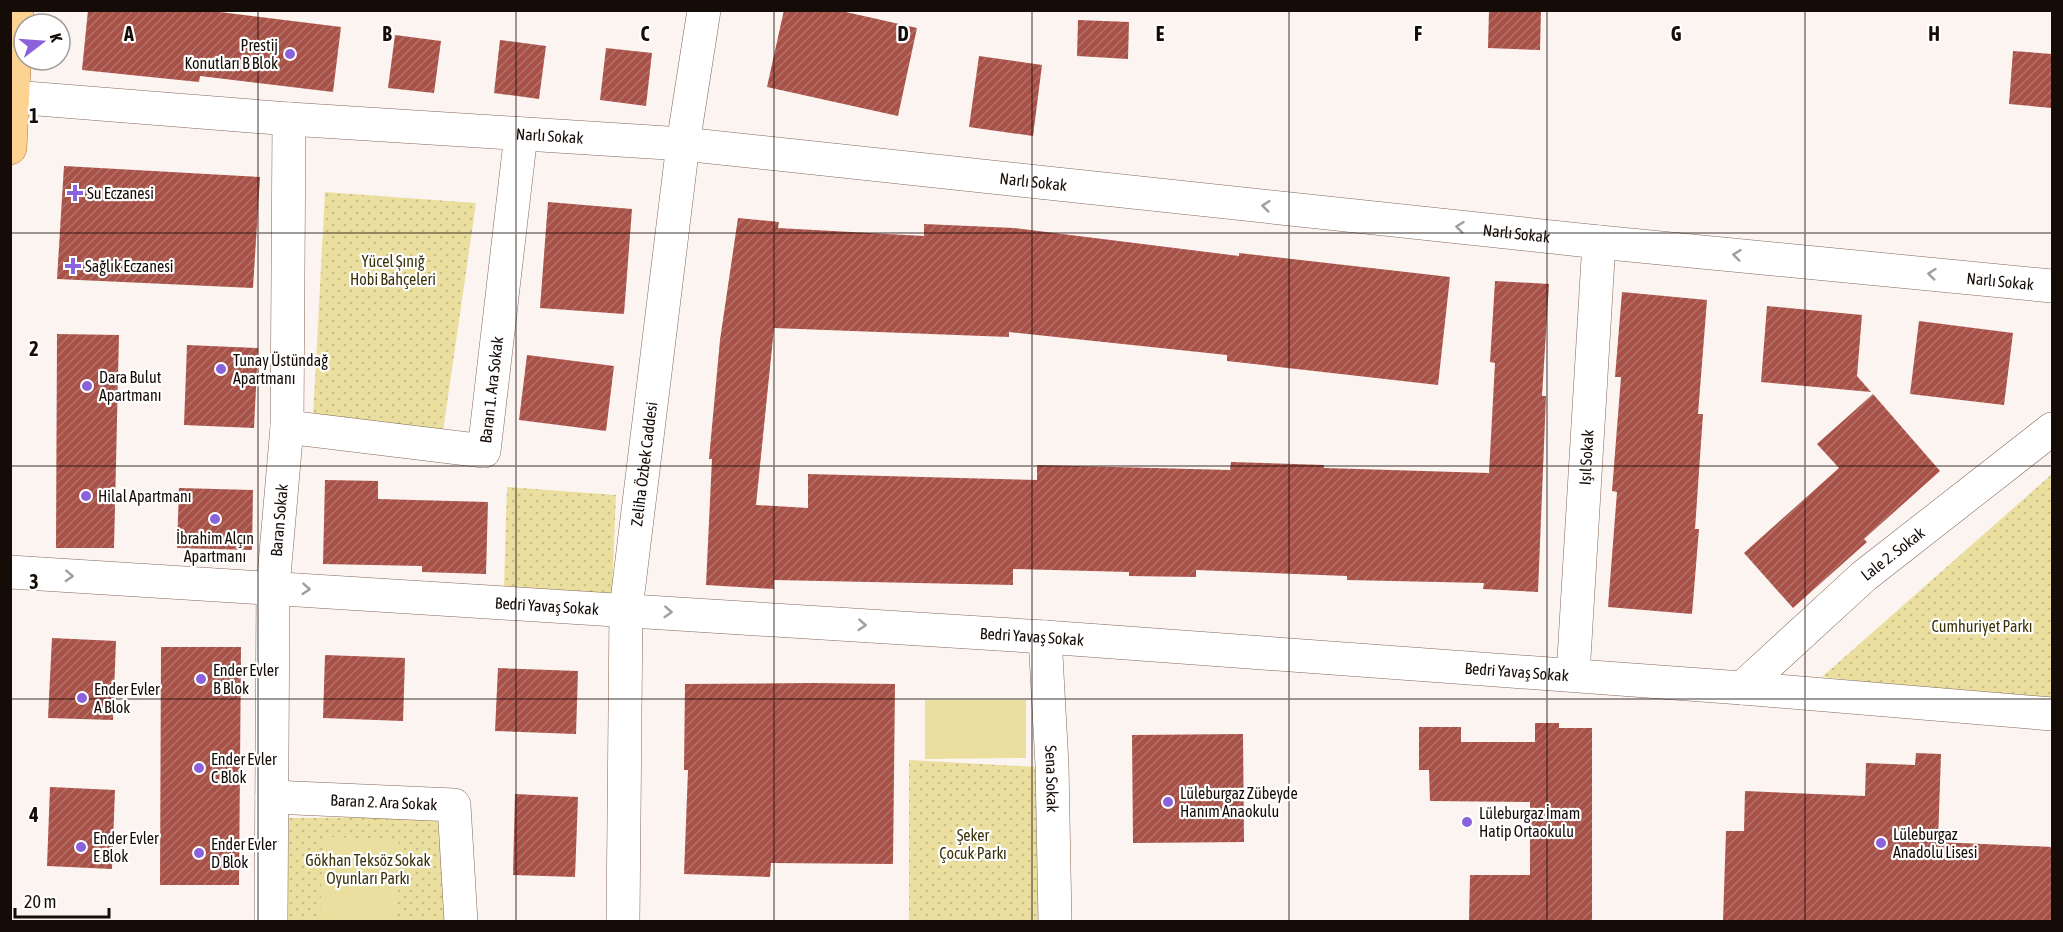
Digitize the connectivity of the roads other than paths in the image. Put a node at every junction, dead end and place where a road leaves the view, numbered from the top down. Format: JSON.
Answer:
{"nodes":[{"id":1,"x":17,"y":10,"type":"edge"},
{"id":2,"x":704,"y":10,"type":"edge"},
{"id":3,"x":12,"y":97,"type":"edge"},
{"id":4,"x":289,"y":119,"type":"junction"},
{"id":5,"x":521,"y":134,"type":"junction"},
{"id":6,"x":682,"y":144,"type":"junction"},
{"id":7,"x":10,"y":147,"type":"edge"},
{"id":8,"x":1599,"y":242,"type":"junction"},
{"id":9,"x":2052,"y":286,"type":"edge"},
{"id":10,"x":287,"y":427,"type":"junction"},
{"id":11,"x":2052,"y":429,"type":"edge"},
{"id":12,"x":10,"y":572,"type":"edge"},
{"id":13,"x":273,"y":587,"type":"junction"},
{"id":14,"x":626,"y":609,"type":"junction"},
{"id":15,"x":1045,"y":637,"type":"junction"},
{"id":16,"x":1573,"y":675,"type":"junction"},
{"id":17,"x":1742,"y":688,"type":"junction"},
{"id":18,"x":2052,"y":714,"type":"edge"},
{"id":19,"x":272,"y":797,"type":"junction"},
{"id":20,"x":271,"y":921,"type":"edge"},
{"id":21,"x":461,"y":921,"type":"edge"},
{"id":22,"x":623,"y":921,"type":"edge"},
{"id":23,"x":1055,"y":921,"type":"edge"}],
"edges":[{"from":1,"to":3,"type":"main road"},
{"from":2,"to":6,"type":"street","name":"Zeliha Özbek Caddesi"},
{"from":3,"to":4,"type":"street","name":"Narlı Sokak"},
{"from":3,"to":7,"type":"main road"},
{"from":4,"to":5,"type":"street","name":"Narlı Sokak"},
{"from":4,"to":10,"type":"street","name":"Baran Sokak"},
{"from":5,"to":6,"type":"street","name":"Narlı Sokak"},
{"from":5,"to":10,"type":"street","name":"Baran 1. Ara Sokak"},
{"from":8,"to":6,"type":"street","name":"Narlı Sokak","one_way":true},
{"from":6,"to":14,"type":"street","name":"Zeliha Özbek Caddesi"},
{"from":9,"to":8,"type":"street","name":"Narlı Sokak","one_way":true},
{"from":8,"to":16,"type":"street","name":"Işıl Sokak"},
{"from":10,"to":13,"type":"street","name":"Baran Sokak"},
{"from":11,"to":17,"type":"street","name":"Lale 2. Sokak"},
{"from":12,"to":13,"type":"street","name":"Bedri Yavaş Sokak","one_way":true},
{"from":13,"to":14,"type":"street","name":"Bedri Yavaş Sokak","one_way":true},
{"from":13,"to":19,"type":"street","name":"Baran Sokak"},
{"from":14,"to":15,"type":"street","name":"Bedri Yavaş Sokak","one_way":true},
{"from":14,"to":22,"type":"street","name":"Zeliha Özbek Caddesi"},
{"from":15,"to":16,"type":"street","name":"Bedri Yavaş Sokak"},
{"from":15,"to":23,"type":"street","name":"Sena Sokak"},
{"from":16,"to":17,"type":"street","name":"Bedri Yavaş Sokak"},
{"from":17,"to":18,"type":"street","name":"Bedri Yavaş Sokak"},
{"from":19,"to":20,"type":"street","name":"Baran Sokak"},
{"from":19,"to":21,"type":"street","name":"Baran 2. Ara Sokak"}]}
